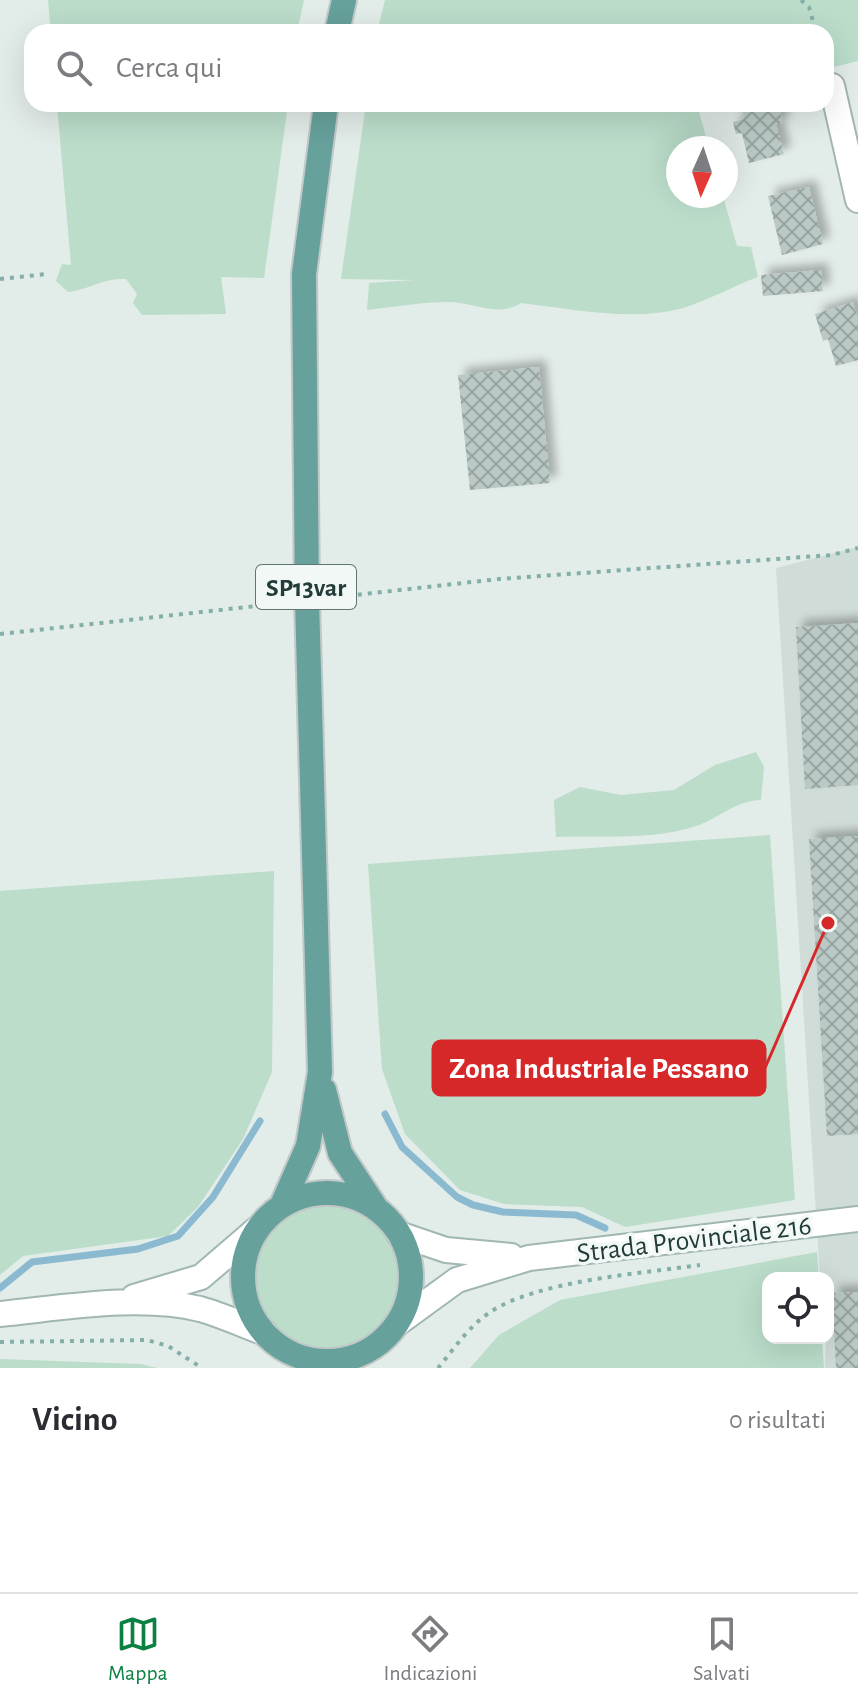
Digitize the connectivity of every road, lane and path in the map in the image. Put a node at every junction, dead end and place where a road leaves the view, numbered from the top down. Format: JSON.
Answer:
{"nodes":[{"id":1,"x":344,"y":0,"type":"edge"},
{"id":2,"x":801,"y":0,"type":"edge"},
{"id":3,"x":339,"y":24,"type":"edge"},
{"id":4,"x":814,"y":24,"type":"edge"},
{"id":5,"x":834,"y":95,"type":"edge"},
{"id":6,"x":325,"y":112,"type":"edge"},
{"id":7,"x":858,"y":200,"type":"edge"},
{"id":8,"x":47,"y":274,"type":"dead end"},
{"id":9,"x":0,"y":279,"type":"edge"},
{"id":10,"x":858,"y":548,"type":"edge"},
{"id":11,"x":363,"y":594,"type":"dead end"},
{"id":12,"x":260,"y":605,"type":"dead end"},
{"id":13,"x":0,"y":634,"type":"edge"},
{"id":14,"x":320,"y":1072,"type":"junction"},
{"id":15,"x":282,"y":1205,"type":"junction"},
{"id":16,"x":377,"y":1209,"type":"junction"},
{"id":17,"x":858,"y":1219,"type":"edge"},
{"id":18,"x":258,"y":1228,"type":"junction"},
{"id":19,"x":399,"y":1234,"type":"junction"},
{"id":20,"x":529,"y":1258,"type":"junction"},
{"id":21,"x":701,"y":1265,"type":"dead end"},
{"id":22,"x":109,"y":1304,"type":"junction"},
{"id":23,"x":0,"y":1314,"type":"edge"},
{"id":24,"x":398,"y":1323,"type":"junction"},
{"id":25,"x":272,"y":1340,"type":"junction"},
{"id":26,"x":0,"y":1342,"type":"edge"},
{"id":27,"x":380,"y":1342,"type":"junction"},
{"id":28,"x":202,"y":1368,"type":"edge"},
{"id":29,"x":292,"y":1368,"type":"edge"},
{"id":30,"x":368,"y":1368,"type":"edge"},
{"id":31,"x":438,"y":1368,"type":"edge"}],
"edges":[{"from":1,"to":3,"type":"main road"},
{"from":2,"to":4,"type":"path"},
{"from":5,"to":7,"type":"street"},
{"from":6,"to":14,"type":"main road","number":"SP13var"},
{"from":8,"to":9,"type":"path"},
{"from":10,"to":11,"type":"path"},
{"from":12,"to":13,"type":"path"},
{"from":14,"to":15,"type":"main road","number":"SP13var"},
{"from":14,"to":16,"type":"main road","number":"SP13var"},
{"from":15,"to":16,"type":"main road","number":"SP13var"},
{"from":15,"to":18,"type":"main road","number":"SP13var"},
{"from":16,"to":19,"type":"main road","number":"SP13var"},
{"from":17,"to":20,"type":"street","name":"Strada Provinciale 216"},
{"from":18,"to":22,"type":"street"},
{"from":18,"to":25,"type":"main road","number":"SP13var"},
{"from":19,"to":20,"type":"street","name":"Strada Provinciale 216"},
{"from":19,"to":24,"type":"main road","number":"SP13var"},
{"from":20,"to":24,"type":"street","name":"Strada Provinciale 216"},
{"from":21,"to":31,"type":"path"},
{"from":22,"to":23,"type":"street"},
{"from":22,"to":25,"type":"street"},
{"from":24,"to":27,"type":"main road","number":"SP13var"},
{"from":25,"to":27,"type":"main road","number":"SP13var"},
{"from":25,"to":29,"type":"main road","number":"SP13var"},
{"from":26,"to":28,"type":"path"},
{"from":27,"to":30,"type":"main road","number":"SP13var"}]}
